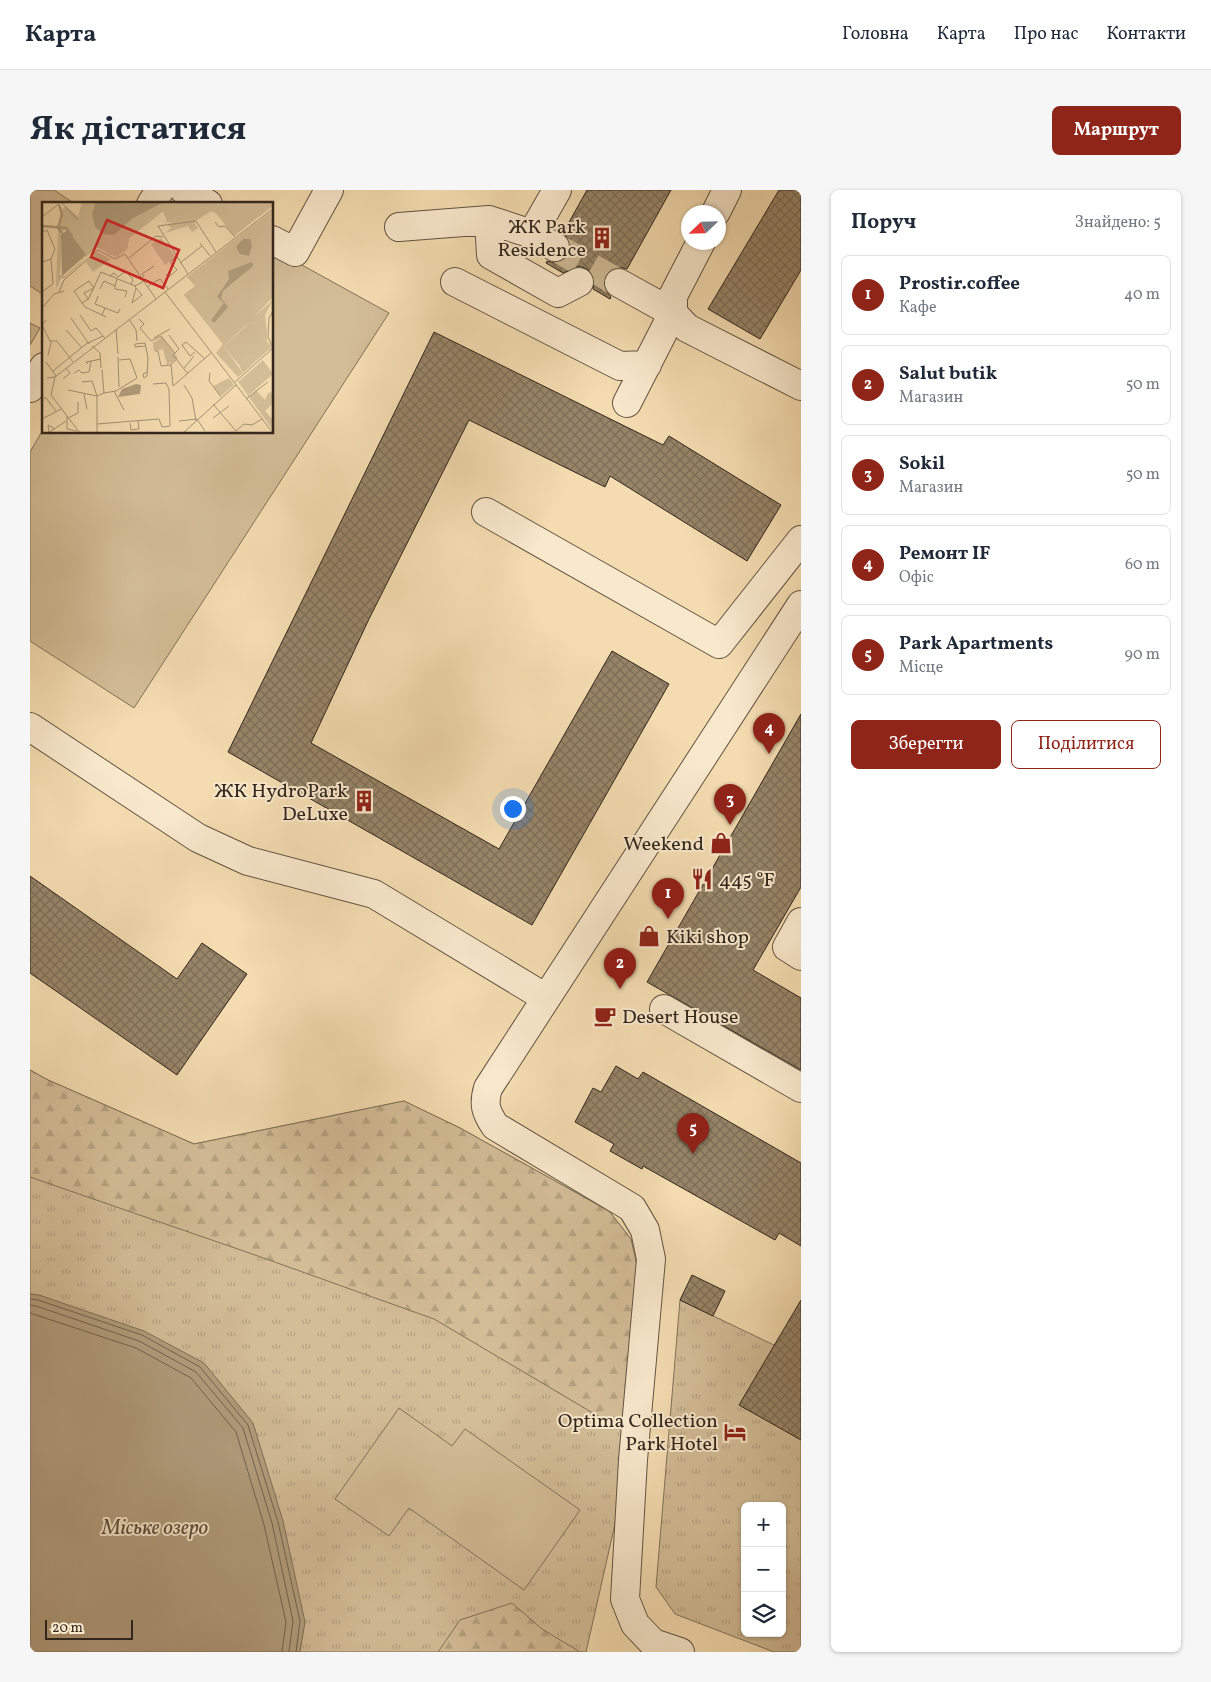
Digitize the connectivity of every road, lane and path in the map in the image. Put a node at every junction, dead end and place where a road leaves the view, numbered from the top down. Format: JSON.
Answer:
{"nodes":[{"id":1,"x":160,"y":190,"type":"edge"},
{"id":2,"x":184,"y":190,"type":"edge"},
{"id":3,"x":329,"y":190,"type":"edge"},
{"id":4,"x":557,"y":190,"type":"edge"},
{"id":5,"x":727,"y":190,"type":"edge"},
{"id":6,"x":152,"y":202,"type":"edge"},
{"id":7,"x":205,"y":202,"type":"edge"},
{"id":8,"x":720,"y":205,"type":"edge"},
{"id":9,"x":490,"y":220,"type":"junction"},
{"id":10,"x":399,"y":227,"type":"dead end"},
{"id":11,"x":274,"y":241,"type":"edge"},
{"id":12,"x":696,"y":250,"type":"edge"},
{"id":13,"x":455,"y":282,"type":"dead end"},
{"id":14,"x":579,"y":282,"type":"dead end"},
{"id":15,"x":619,"y":283,"type":"tunnel mouth"},
{"id":16,"x":673,"y":313,"type":"junction"},
{"id":17,"x":646,"y":365,"type":"junction"},
{"id":18,"x":42,"y":370,"type":"edge"},
{"id":19,"x":801,"y":386,"type":"edge"},
{"id":20,"x":30,"y":388,"type":"edge"},
{"id":21,"x":628,"y":403,"type":"dead end"},
{"id":22,"x":486,"y":512,"type":"dead end"},
{"id":23,"x":801,"y":540,"type":"edge"},
{"id":24,"x":801,"y":605,"type":"edge"},
{"id":25,"x":30,"y":727,"type":"edge"},
{"id":26,"x":801,"y":922,"type":"edge"},
{"id":27,"x":801,"y":956,"type":"edge"},
{"id":28,"x":546,"y":998,"type":"junction"},
{"id":29,"x":664,"y":1009,"type":"dead end"},
{"id":30,"x":801,"y":1088,"type":"edge"},
{"id":31,"x":680,"y":1652,"type":"edge"}],
"edges":[{"from":1,"to":6,"type":"street"},
{"from":2,"to":7,"type":"street"},
{"from":3,"to":11,"type":"street"},
{"from":4,"to":9,"type":"street"},
{"from":5,"to":8,"type":"street"},
{"from":9,"to":10,"type":"street"},
{"from":9,"to":14,"type":"street"},
{"from":12,"to":16,"type":"street"},
{"from":13,"to":17,"type":"street"},
{"from":15,"to":16,"type":"street"},
{"from":16,"to":17,"type":"street"},
{"from":16,"to":19,"type":"street"},
{"from":17,"to":21,"type":"street"},
{"from":18,"to":20,"type":"street"},
{"from":22,"to":23,"type":"street"},
{"from":24,"to":28,"type":"street"},
{"from":25,"to":28,"type":"street"},
{"from":26,"to":27,"type":"street"},
{"from":28,"to":31,"type":"street"},
{"from":29,"to":30,"type":"street"}]}
